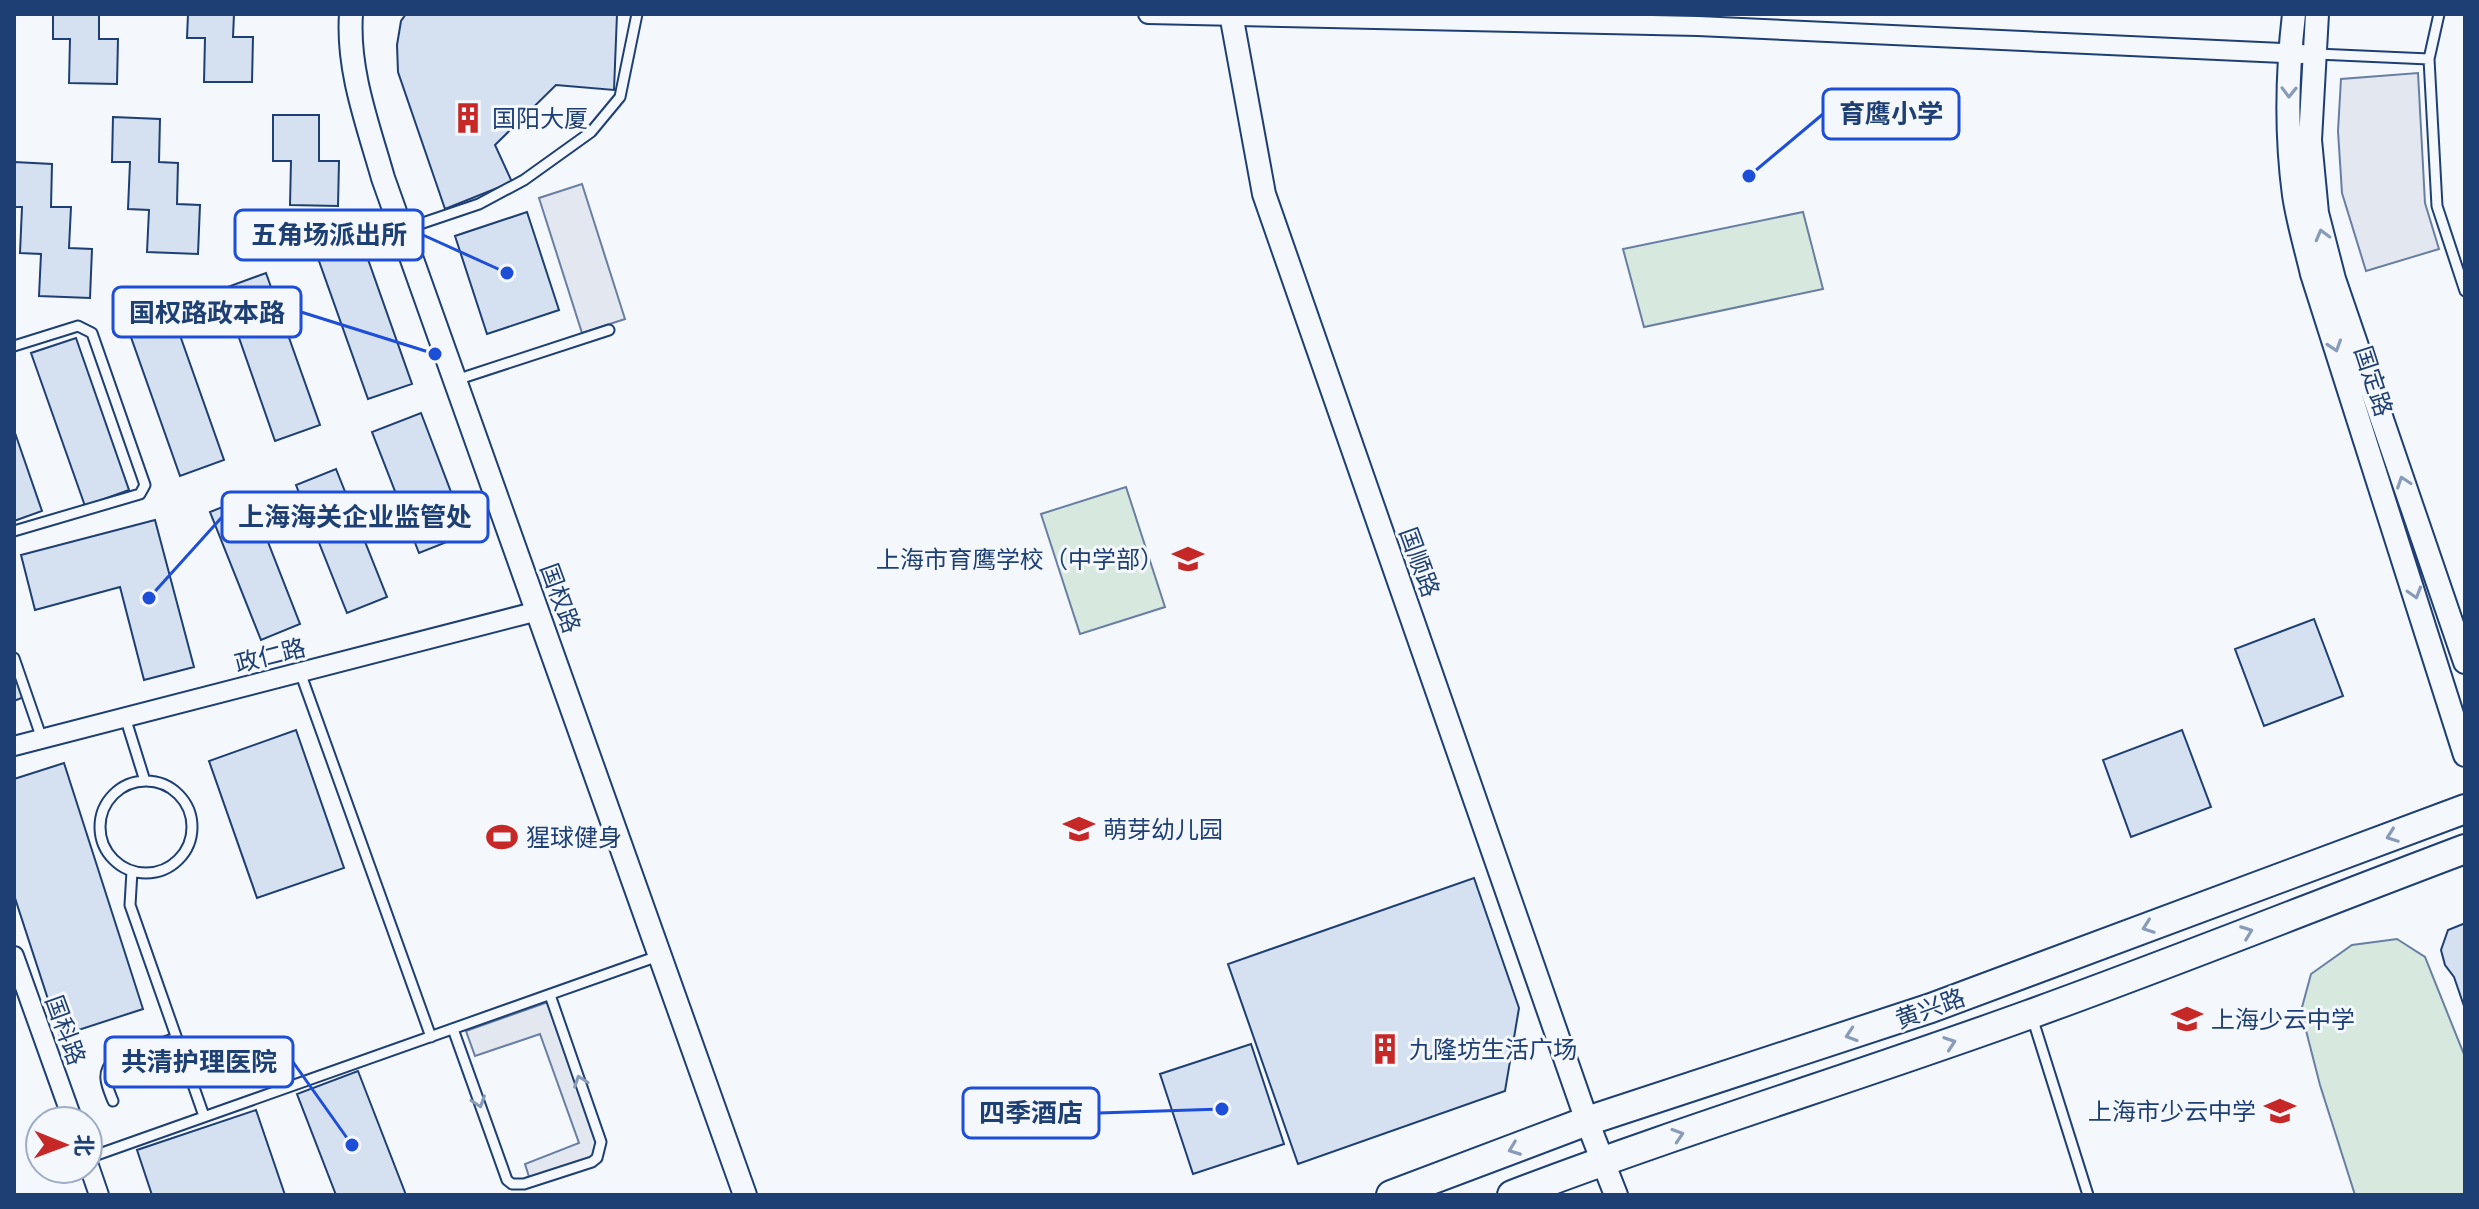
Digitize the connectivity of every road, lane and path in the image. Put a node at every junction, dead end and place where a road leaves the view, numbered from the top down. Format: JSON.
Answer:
{"nodes":[{"id":1,"x":351,"y":14,"type":"edge"},
{"id":2,"x":637,"y":14,"type":"edge"},
{"id":3,"x":1148,"y":14,"type":"edge"},
{"id":4,"x":2294,"y":14,"type":"edge"},
{"id":5,"x":2317,"y":14,"type":"edge"},
{"id":6,"x":2439,"y":14,"type":"edge"},
{"id":7,"x":1231,"y":16,"type":"edge"},
{"id":8,"x":1698,"y":20,"type":"edge"},
{"id":9,"x":2289,"y":54,"type":"junction"},
{"id":10,"x":2313,"y":54,"type":"junction"},
{"id":11,"x":2429,"y":59,"type":"junction"},
{"id":12,"x":402,"y":230,"type":"junction"},
{"id":13,"x":2465,"y":291,"type":"edge"},
{"id":14,"x":609,"y":330,"type":"dead end"},
{"id":15,"x":14,"y":346,"type":"edge"},
{"id":16,"x":456,"y":380,"type":"junction"},
{"id":17,"x":14,"y":531,"type":"edge"},
{"id":18,"x":538,"y":611,"type":"junction"},
{"id":19,"x":14,"y":658,"type":"edge"},
{"id":20,"x":2465,"y":662,"type":"edge"},
{"id":21,"x":300,"y":672,"type":"junction"},
{"id":22,"x":125,"y":717,"type":"junction"},
{"id":23,"x":42,"y":739,"type":"junction"},
{"id":24,"x":14,"y":746,"type":"edge"},
{"id":25,"x":2465,"y":755,"type":"edge"},
{"id":26,"x":145,"y":781,"type":"junction"},
{"id":27,"x":2465,"y":809,"type":"edge"},
{"id":28,"x":2465,"y":849,"type":"edge"},
{"id":29,"x":132,"y":871,"type":"junction"},
{"id":30,"x":661,"y":955,"type":"junction"},
{"id":31,"x":14,"y":956,"type":"edge"},
{"id":32,"x":550,"y":995,"type":"junction"},
{"id":33,"x":2031,"y":1014,"type":"junction"},
{"id":34,"x":453,"y":1029,"type":"junction"},
{"id":35,"x":431,"y":1037,"type":"junction"},
{"id":36,"x":176,"y":1038,"type":"junction"},
{"id":37,"x":113,"y":1101,"type":"dead end"},
{"id":38,"x":67,"y":1105,"type":"edge"},
{"id":39,"x":204,"y":1116,"type":"junction"},
{"id":40,"x":1587,"y":1121,"type":"junction"},
{"id":41,"x":104,"y":1155,"type":"edge"},
{"id":42,"x":1604,"y":1160,"type":"junction"},
{"id":43,"x":745,"y":1195,"type":"edge"},
{"id":44,"x":1391,"y":1195,"type":"edge"},
{"id":45,"x":1512,"y":1195,"type":"edge"},
{"id":46,"x":1616,"y":1195,"type":"edge"},
{"id":47,"x":2088,"y":1195,"type":"edge"}],
"edges":[{"from":1,"to":12,"type":"street","name":"国权路"},
{"from":2,"to":12,"type":"lane"},
{"from":3,"to":7,"type":"street"},
{"from":4,"to":9,"type":"street","name":"国定路"},
{"from":5,"to":10,"type":"street","name":"国定路"},
{"from":6,"to":11,"type":"lane"},
{"from":7,"to":8,"type":"street"},
{"from":7,"to":40,"type":"street","name":"国顺路"},
{"from":8,"to":9,"type":"street"},
{"from":9,"to":10,"type":"street"},
{"from":9,"to":25,"type":"street","name":"国定路","one_way":true},
{"from":10,"to":11,"type":"lane"},
{"from":20,"to":10,"type":"street","name":"国定路","one_way":true},
{"from":11,"to":13,"type":"lane"},
{"from":12,"to":16,"type":"street","name":"国权路"},
{"from":14,"to":16,"type":"lane"},
{"from":15,"to":17,"type":"lane"},
{"from":16,"to":18,"type":"street","name":"国权路"},
{"from":18,"to":21,"type":"street","name":"政仁路"},
{"from":18,"to":30,"type":"street","name":"国权路"},
{"from":19,"to":23,"type":"lane"},
{"from":21,"to":22,"type":"street","name":"政仁路"},
{"from":21,"to":35,"type":"lane"},
{"from":22,"to":23,"type":"street","name":"政仁路"},
{"from":22,"to":26,"type":"lane"},
{"from":23,"to":24,"type":"street","name":"政仁路"},
{"from":26,"to":29,"type":"lane"},
{"from":26,"to":29,"type":"lane"},
{"from":27,"to":40,"type":"main road","name":"黄兴路","one_way":true},
{"from":33,"to":28,"type":"main road","name":"黄兴路","one_way":true},
{"from":29,"to":36,"type":"lane"},
{"from":30,"to":32,"type":"lane"},
{"from":30,"to":43,"type":"street","name":"国权路"},
{"from":31,"to":38,"type":"street","name":"国科路"},
{"from":32,"to":34,"type":"lane"},
{"from":34,"to":32,"type":"lane","one_way":true},
{"from":42,"to":33,"type":"main road","name":"黄兴路","one_way":true},
{"from":33,"to":47,"type":"lane"},
{"from":34,"to":35,"type":"lane"},
{"from":35,"to":39,"type":"lane"},
{"from":36,"to":37,"type":"lane"},
{"from":36,"to":39,"type":"lane"},
{"from":39,"to":41,"type":"lane"},
{"from":40,"to":42,"type":"street","name":"国顺路"},
{"from":40,"to":44,"type":"main road","name":"黄兴路","one_way":true},
{"from":42,"to":45,"type":"main road","name":"黄兴路"},
{"from":42,"to":46,"type":"street","name":"国顺路"}]}
